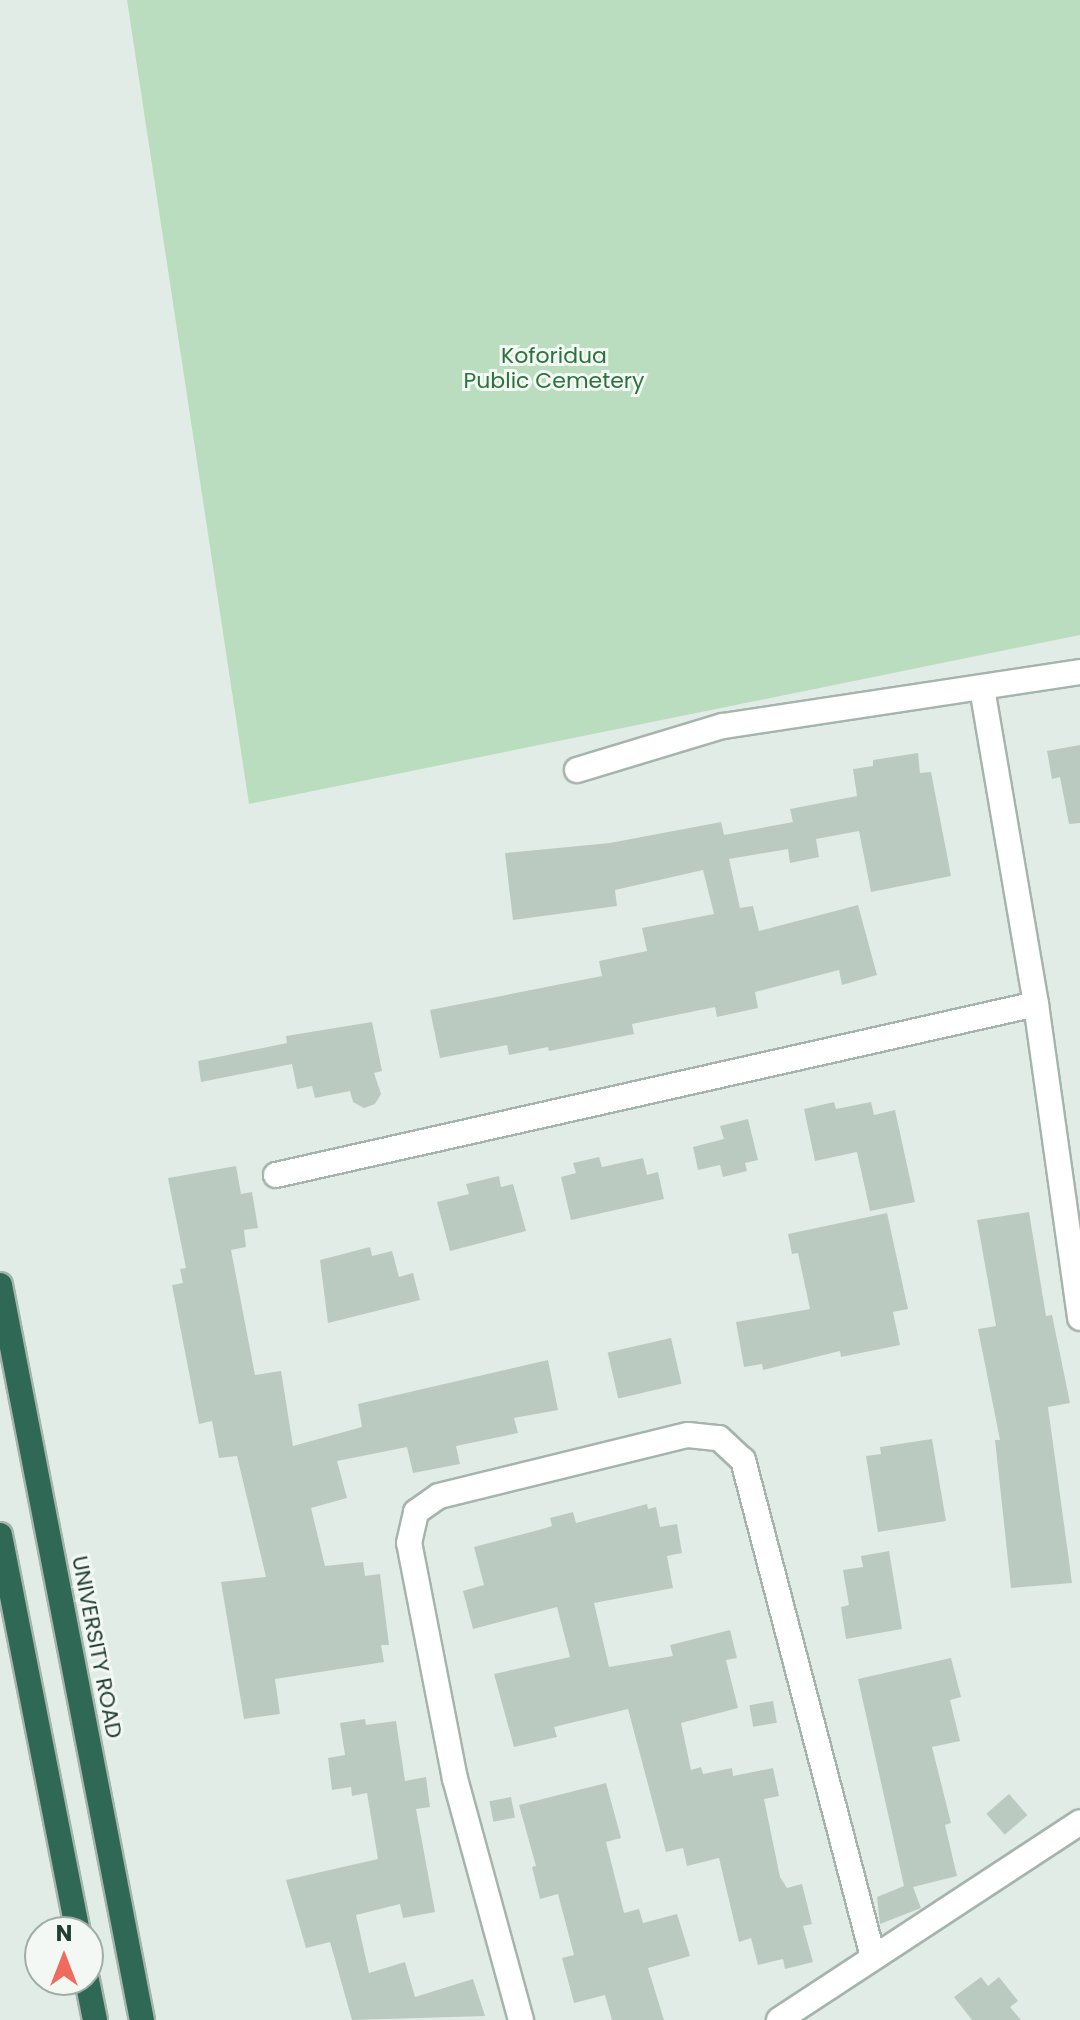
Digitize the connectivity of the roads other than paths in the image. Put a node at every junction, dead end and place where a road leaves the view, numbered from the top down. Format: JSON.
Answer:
{"nodes":[{"id":1,"x":1080,"y":672,"type":"edge"},
{"id":2,"x":982,"y":688,"type":"junction"},
{"id":3,"x":577,"y":770,"type":"dead end"},
{"id":4,"x":1036,"y":1004,"type":"junction"},
{"id":5,"x":276,"y":1175,"type":"dead end"},
{"id":6,"x":0,"y":1285,"type":"edge"},
{"id":7,"x":1080,"y":1318,"type":"edge"},
{"id":8,"x":0,"y":1535,"type":"edge"},
{"id":9,"x":1080,"y":1822,"type":"edge"},
{"id":10,"x":75,"y":1916,"type":"edge"},
{"id":11,"x":873,"y":1957,"type":"junction"},
{"id":12,"x":90,"y":1996,"type":"edge"},
{"id":13,"x":95,"y":2020,"type":"edge"},
{"id":14,"x":142,"y":2020,"type":"edge"},
{"id":15,"x":521,"y":2020,"type":"edge"},
{"id":16,"x":779,"y":2020,"type":"edge"}],
"edges":[{"from":1,"to":2,"type":"street"},
{"from":2,"to":3,"type":"street"},
{"from":2,"to":4,"type":"street"},
{"from":4,"to":5,"type":"street"},
{"from":4,"to":7,"type":"street"},
{"from":6,"to":14,"type":"highway","name":"UNIVERSITY ROAD"},
{"from":8,"to":10,"type":"highway"},
{"from":9,"to":11,"type":"street"},
{"from":11,"to":15,"type":"street"},
{"from":11,"to":16,"type":"street"},
{"from":12,"to":13,"type":"highway"}]}
